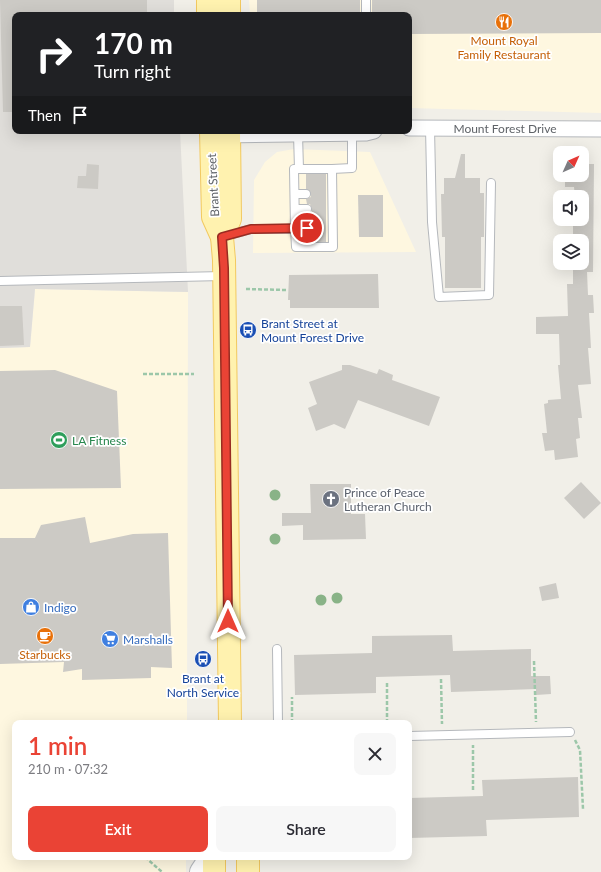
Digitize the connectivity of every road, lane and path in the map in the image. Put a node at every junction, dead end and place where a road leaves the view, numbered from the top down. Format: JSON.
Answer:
{"nodes":[{"id":1,"x":208,"y":0,"type":"edge"},
{"id":2,"x":229,"y":0,"type":"edge"},
{"id":3,"x":366,"y":0,"type":"edge"},
{"id":4,"x":208,"y":12,"type":"edge"},
{"id":5,"x":229,"y":12,"type":"edge"},
{"id":6,"x":366,"y":12,"type":"edge"},
{"id":7,"x":412,"y":128,"type":"edge"},
{"id":8,"x":430,"y":128,"type":"junction"},
{"id":9,"x":601,"y":129,"type":"edge"},
{"id":10,"x":220,"y":134,"type":"edge"},
{"id":11,"x":298,"y":134,"type":"joint"},
{"id":12,"x":352,"y":134,"type":"junction"},
{"id":13,"x":366,"y":134,"type":"edge"},
{"id":14,"x":332,"y":168,"type":"junction"},
{"id":15,"x":299,"y":169,"type":"junction"},
{"id":16,"x":491,"y":183,"type":"dead end"},
{"id":17,"x":295,"y":194,"type":"junction"},
{"id":18,"x":306,"y":194,"type":"dead end"},
{"id":19,"x":295,"y":209,"type":"junction"},
{"id":20,"x":306,"y":209,"type":"dead end"},
{"id":21,"x":307,"y":228,"type":"dead end"},
{"id":22,"x":295,"y":229,"type":"junction"},
{"id":23,"x":222,"y":237,"type":"junction"},
{"id":24,"x":224,"y":276,"type":"junction"},
{"id":25,"x":0,"y":281,"type":"edge"},
{"id":26,"x":246,"y":290,"type":"dead end"},
{"id":27,"x":286,"y":290,"type":"dead end"},
{"id":28,"x":143,"y":374,"type":"dead end"},
{"id":29,"x":194,"y":374,"type":"dead end"},
{"id":30,"x":278,"y":649,"type":"dead end"},
{"id":31,"x":534,"y":661,"type":"dead end"},
{"id":32,"x":441,"y":679,"type":"dead end"},
{"id":33,"x":387,"y":681,"type":"dead end"},
{"id":34,"x":292,"y":697,"type":"dead end"},
{"id":35,"x":230,"y":720,"type":"edge"},
{"id":36,"x":278,"y":720,"type":"edge"},
{"id":37,"x":292,"y":720,"type":"edge"},
{"id":38,"x":387,"y":720,"type":"edge"},
{"id":39,"x":570,"y":732,"type":"joint"},
{"id":40,"x":536,"y":733,"type":"junction"},
{"id":41,"x":474,"y":734,"type":"junction"},
{"id":42,"x":442,"y":735,"type":"junction"},
{"id":43,"x":412,"y":736,"type":"edge"},
{"id":44,"x":473,"y":790,"type":"dead end"},
{"id":45,"x":583,"y":809,"type":"dead end"},
{"id":46,"x":148,"y":860,"type":"edge"},
{"id":47,"x":211,"y":860,"type":"edge"},
{"id":48,"x":213,"y":860,"type":"edge"},
{"id":49,"x":249,"y":860,"type":"edge"},
{"id":50,"x":250,"y":860,"type":"edge"},
{"id":51,"x":162,"y":872,"type":"edge"},
{"id":52,"x":201,"y":872,"type":"edge"},
{"id":53,"x":214,"y":872,"type":"edge"},
{"id":54,"x":248,"y":872,"type":"edge"},
{"id":55,"x":256,"y":872,"type":"edge"}],
"edges":[{"from":1,"to":4,"type":"main road"},
{"from":2,"to":5,"type":"main road"},
{"from":3,"to":6,"type":"lane"},
{"from":7,"to":8,"type":"street","name":"Mount Forest Drive"},
{"from":8,"to":9,"type":"street","name":"Mount Forest Drive"},
{"from":8,"to":16,"type":"lane"},
{"from":10,"to":23,"type":"main road","name":"Brant Street"},
{"from":11,"to":12,"type":"street"},
{"from":11,"to":15,"type":"lane"},
{"from":12,"to":13,"type":"street"},
{"from":12,"to":14,"type":"lane"},
{"from":14,"to":15,"type":"lane"},
{"from":14,"to":22,"type":"lane"},
{"from":15,"to":17,"type":"lane"},
{"from":17,"to":18,"type":"lane"},
{"from":17,"to":19,"type":"lane"},
{"from":19,"to":20,"type":"lane"},
{"from":19,"to":22,"type":"lane"},
{"from":21,"to":22,"type":"lane"},
{"from":22,"to":23,"type":"lane"},
{"from":23,"to":24,"type":"main road","name":"Brant Street"},
{"from":24,"to":25,"type":"lane"},
{"from":24,"to":35,"type":"main road","name":"Brant Street"},
{"from":26,"to":27,"type":"path"},
{"from":28,"to":29,"type":"path"},
{"from":30,"to":36,"type":"lane"},
{"from":31,"to":40,"type":"path"},
{"from":32,"to":42,"type":"path"},
{"from":33,"to":38,"type":"path"},
{"from":34,"to":37,"type":"path"},
{"from":39,"to":40,"type":"lane"},
{"from":39,"to":45,"type":"path"},
{"from":40,"to":41,"type":"lane"},
{"from":41,"to":42,"type":"lane"},
{"from":41,"to":44,"type":"path"},
{"from":42,"to":43,"type":"lane"},
{"from":46,"to":51,"type":"path"},
{"from":47,"to":52,"type":"main road"},
{"from":48,"to":53,"type":"main road"},
{"from":49,"to":54,"type":"main road"},
{"from":50,"to":55,"type":"main road"}]}
